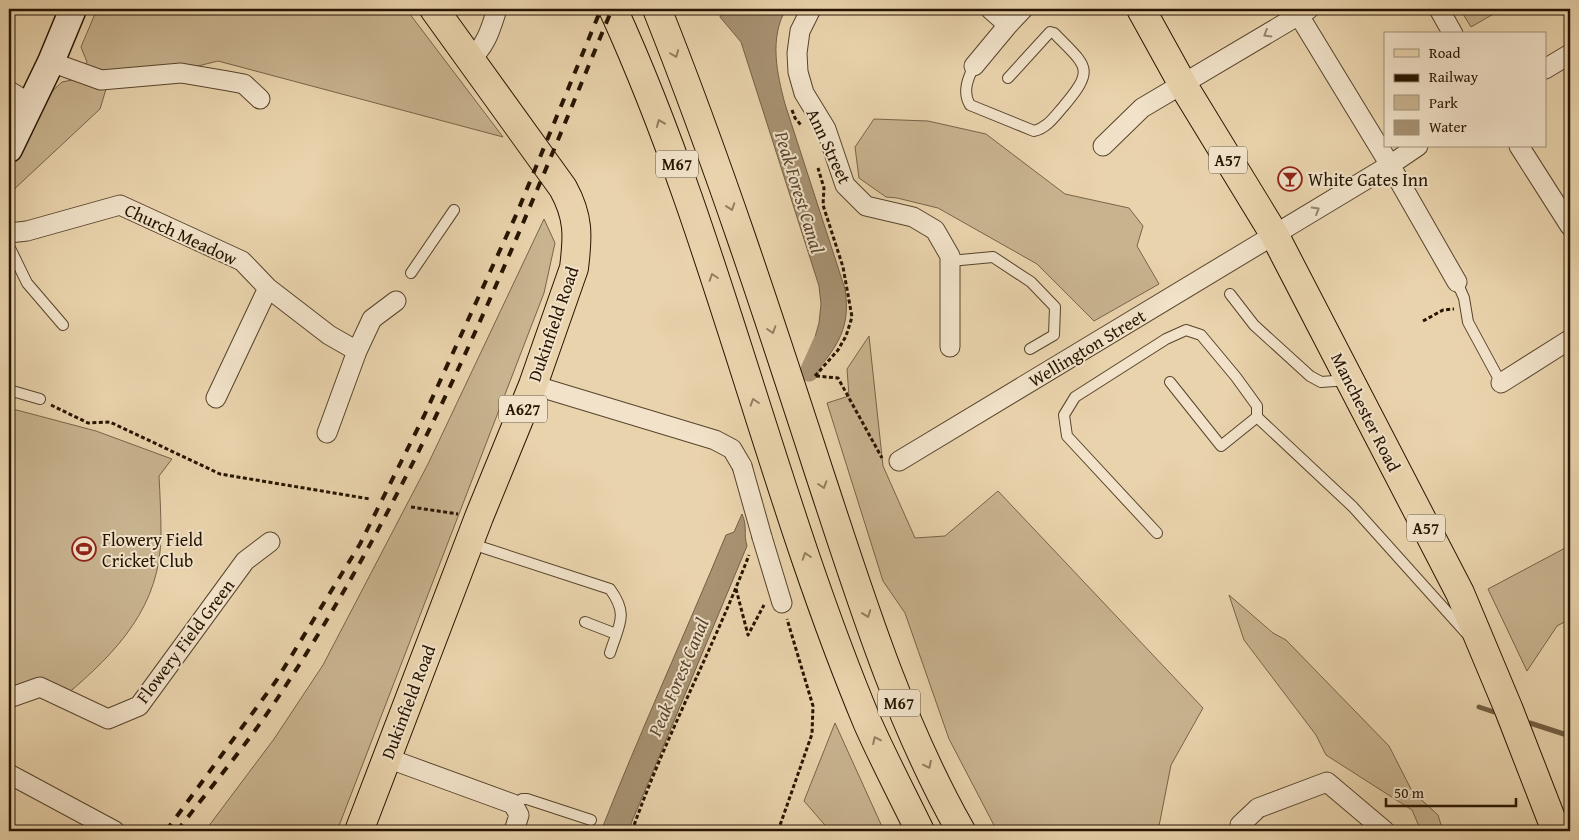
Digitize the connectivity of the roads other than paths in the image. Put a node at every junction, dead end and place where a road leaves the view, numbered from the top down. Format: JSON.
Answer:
{"nodes":[{"id":1,"x":73,"y":9,"type":"edge"},
{"id":2,"x":434,"y":9,"type":"edge"},
{"id":3,"x":496,"y":9,"type":"edge"},
{"id":4,"x":613,"y":9,"type":"edge"},
{"id":5,"x":657,"y":9,"type":"edge"},
{"id":6,"x":811,"y":9,"type":"edge"},
{"id":7,"x":990,"y":9,"type":"edge"},
{"id":8,"x":1023,"y":9,"type":"edge"},
{"id":9,"x":1141,"y":9,"type":"edge"},
{"id":10,"x":1439,"y":9,"type":"edge"},
{"id":11,"x":1301,"y":11,"type":"edge"},
{"id":12,"x":1008,"y":25,"type":"junction"},
{"id":13,"x":1452,"y":32,"type":"edge"},
{"id":14,"x":1570,"y":54,"type":"edge"},
{"id":15,"x":470,"y":60,"type":"junction"},
{"id":16,"x":51,"y":62,"type":"junction"},
{"id":17,"x":974,"y":66,"type":"joint"},
{"id":18,"x":1546,"y":68,"type":"edge"},
{"id":19,"x":1008,"y":78,"type":"dead end"},
{"id":20,"x":1182,"y":85,"type":"junction"},
{"id":21,"x":9,"y":91,"type":"edge"},
{"id":22,"x":260,"y":99,"type":"dead end"},
{"id":23,"x":31,"y":104,"type":"junction"},
{"id":24,"x":1103,"y":146,"type":"dead end"},
{"id":25,"x":1415,"y":148,"type":"edge"},
{"id":26,"x":1521,"y":148,"type":"edge"},
{"id":27,"x":9,"y":149,"type":"edge"},
{"id":28,"x":1390,"y":166,"type":"junction"},
{"id":29,"x":454,"y":210,"type":"dead end"},
{"id":30,"x":1570,"y":226,"type":"edge"},
{"id":31,"x":9,"y":233,"type":"edge"},
{"id":32,"x":1274,"y":234,"type":"junction"},
{"id":33,"x":9,"y":246,"type":"edge"},
{"id":34,"x":950,"y":262,"type":"junction"},
{"id":35,"x":412,"y":273,"type":"dead end"},
{"id":36,"x":1458,"y":282,"type":"joint"},
{"id":37,"x":268,"y":288,"type":"junction"},
{"id":38,"x":1230,"y":294,"type":"dead end"},
{"id":39,"x":400,"y":297,"type":"dead end"},
{"id":40,"x":63,"y":325,"type":"dead end"},
{"id":41,"x":1570,"y":341,"type":"edge"},
{"id":42,"x":950,"y":347,"type":"dead end"},
{"id":43,"x":1030,"y":349,"type":"dead end"},
{"id":44,"x":356,"y":351,"type":"junction"},
{"id":45,"x":1349,"y":380,"type":"junction"},
{"id":46,"x":1170,"y":382,"type":"dead end"},
{"id":47,"x":1501,"y":382,"type":"joint"},
{"id":48,"x":533,"y":385,"type":"junction"},
{"id":49,"x":9,"y":390,"type":"edge"},
{"id":50,"x":216,"y":398,"type":"dead end"},
{"id":51,"x":40,"y":399,"type":"road end"},
{"id":52,"x":1257,"y":417,"type":"junction"},
{"id":53,"x":327,"y":433,"type":"dead end"},
{"id":54,"x":900,"y":461,"type":"road end"},
{"id":55,"x":1157,"y":533,"type":"dead end"},
{"id":56,"x":270,"y":542,"type":"dead end"},
{"id":57,"x":468,"y":543,"type":"junction"},
{"id":58,"x":782,"y":603,"type":"road end"},
{"id":59,"x":585,"y":622,"type":"dead end"},
{"id":60,"x":616,"y":634,"type":"junction"},
{"id":61,"x":610,"y":653,"type":"dead end"},
{"id":62,"x":1487,"y":657,"type":"junction"},
{"id":63,"x":9,"y":698,"type":"edge"},
{"id":64,"x":387,"y":758,"type":"junction"},
{"id":65,"x":9,"y":774,"type":"edge"},
{"id":66,"x":513,"y":804,"type":"junction"},
{"id":67,"x":591,"y":820,"type":"dead end"},
{"id":68,"x":115,"y":831,"type":"edge"},
{"id":69,"x":359,"y":831,"type":"edge"},
{"id":70,"x":514,"y":831,"type":"edge"},
{"id":71,"x":920,"y":831,"type":"edge"},
{"id":72,"x":960,"y":831,"type":"edge"},
{"id":73,"x":1243,"y":831,"type":"edge"},
{"id":74,"x":1385,"y":831,"type":"edge"},
{"id":75,"x":1556,"y":831,"type":"edge"}],
"edges":[{"from":1,"to":16,"type":"main road"},
{"from":2,"to":15,"type":"main road","name":"Dukinfield Road","number":"A627"},
{"from":3,"to":15,"type":"street"},
{"from":71,"to":4,"type":"main road","number":"M67","one_way":true},
{"from":5,"to":72,"type":"main road","number":"M67","one_way":true},
{"from":6,"to":34,"type":"street","name":"Ann Street"},
{"from":7,"to":12,"type":"street"},
{"from":8,"to":12,"type":"street"},
{"from":9,"to":20,"type":"main road","name":"Manchester Road","number":"A57"},
{"from":10,"to":13,"type":"street"},
{"from":11,"to":20,"type":"street","one_way":true},
{"from":11,"to":28,"type":"street"},
{"from":12,"to":17,"type":"street"},
{"from":14,"to":18,"type":"street"},
{"from":15,"to":48,"type":"main road","name":"Dukinfield Road","number":"A627"},
{"from":16,"to":22,"type":"street"},
{"from":16,"to":23,"type":"main road"},
{"from":17,"to":19,"type":"lane"},
{"from":20,"to":24,"type":"street"},
{"from":20,"to":32,"type":"main road","name":"Manchester Road","number":"A57"},
{"from":21,"to":23,"type":"street"},
{"from":23,"to":27,"type":"main road"},
{"from":25,"to":28,"type":"street","name":"Wellington Street"},
{"from":26,"to":30,"type":"street"},
{"from":32,"to":28,"type":"street","name":"Wellington Street","one_way":true},
{"from":28,"to":36,"type":"street"},
{"from":29,"to":35,"type":"lane"},
{"from":31,"to":37,"type":"street","name":"Church Meadow"},
{"from":32,"to":45,"type":"main road","name":"Manchester Road","number":"A57"},
{"from":32,"to":54,"type":"street","name":"Wellington Street"},
{"from":33,"to":40,"type":"lane"},
{"from":34,"to":42,"type":"street","name":"Ann Street"},
{"from":34,"to":43,"type":"lane"},
{"from":36,"to":47,"type":"lane"},
{"from":37,"to":44,"type":"street","name":"Church Meadow"},
{"from":37,"to":50,"type":"street"},
{"from":38,"to":45,"type":"lane"},
{"from":39,"to":44,"type":"street"},
{"from":41,"to":47,"type":"street"},
{"from":44,"to":53,"type":"street"},
{"from":45,"to":62,"type":"main road","name":"Manchester Road","number":"A57"},
{"from":46,"to":52,"type":"lane"},
{"from":48,"to":57,"type":"main road","name":"Dukinfield Road","number":"A627"},
{"from":48,"to":58,"type":"street","bridge":true},
{"from":49,"to":51,"type":"lane"},
{"from":52,"to":55,"type":"lane"},
{"from":52,"to":62,"type":"lane"},
{"from":56,"to":63,"type":"street","name":"Flowery Field Green"},
{"from":57,"to":60,"type":"lane"},
{"from":57,"to":64,"type":"main road","name":"Dukinfield Road","number":"A627"},
{"from":59,"to":60,"type":"lane"},
{"from":60,"to":61,"type":"lane"},
{"from":62,"to":75,"type":"main road","name":"Manchester Road","number":"A57"},
{"from":64,"to":66,"type":"street"},
{"from":64,"to":69,"type":"main road","name":"Dukinfield Road","number":"A627"},
{"from":65,"to":68,"type":"street"},
{"from":66,"to":67,"type":"lane"},
{"from":66,"to":70,"type":"street"},
{"from":73,"to":74,"type":"street"}]}
